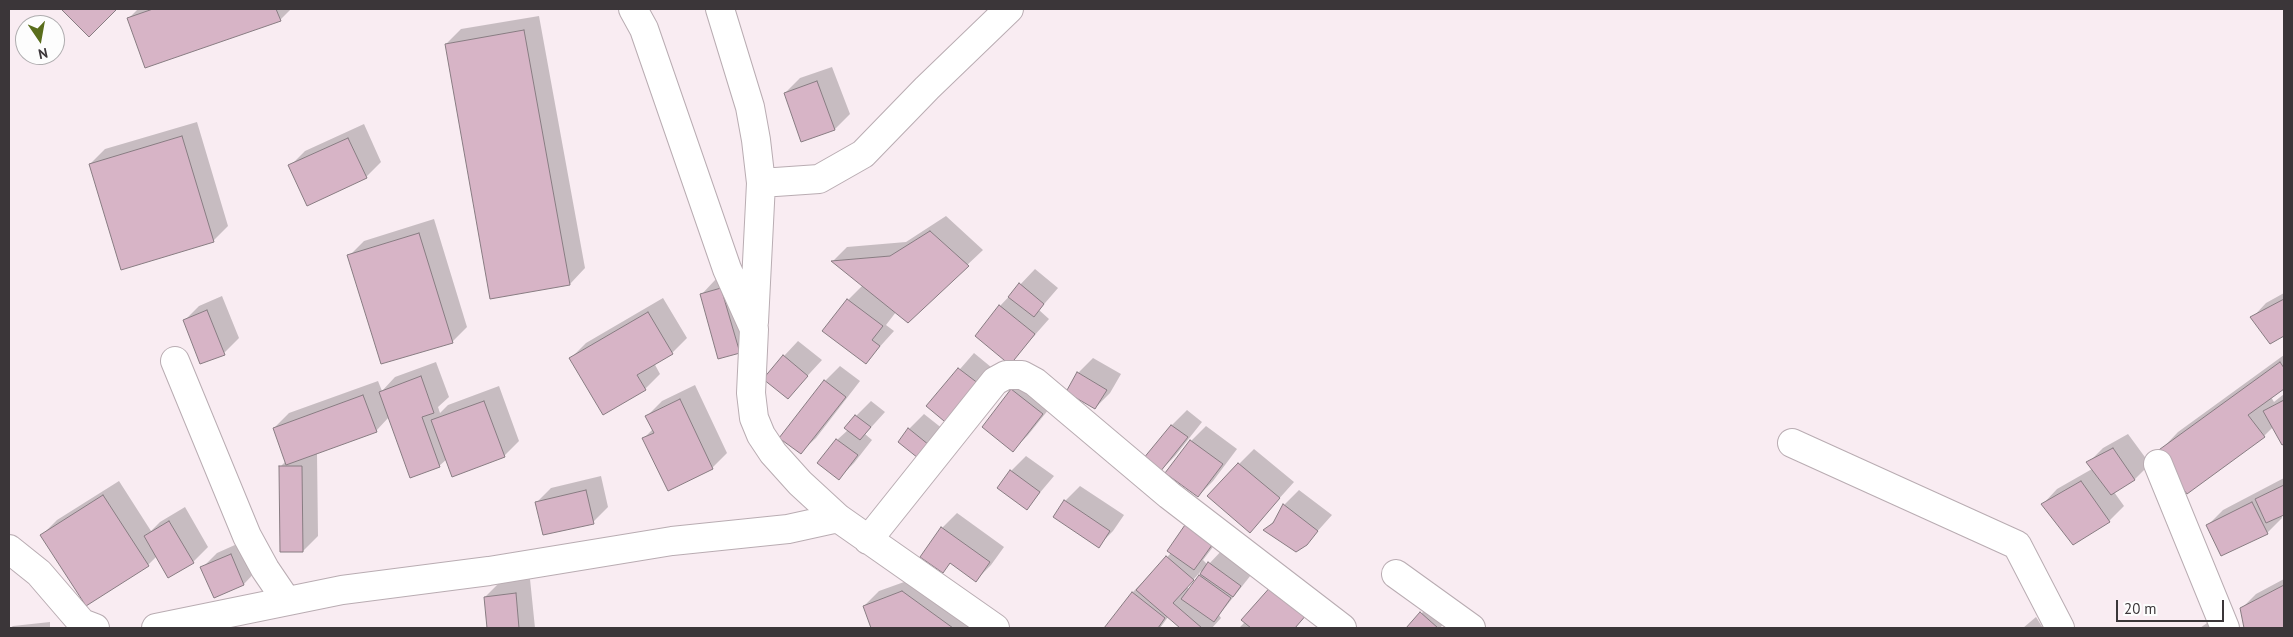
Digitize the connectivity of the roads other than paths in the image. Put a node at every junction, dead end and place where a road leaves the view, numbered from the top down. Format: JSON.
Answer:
{"nodes":[{"id":1,"x":633,"y":9,"type":"edge"},
{"id":2,"x":720,"y":9,"type":"edge"},
{"id":3,"x":1008,"y":9,"type":"edge"},
{"id":4,"x":761,"y":183,"type":"junction"},
{"id":5,"x":754,"y":329,"type":"junction"},
{"id":6,"x":175,"y":361,"type":"dead end"},
{"id":7,"x":1792,"y":443,"type":"dead end"},
{"id":8,"x":2158,"y":464,"type":"dead end"},
{"id":9,"x":838,"y":518,"type":"junction"},
{"id":10,"x":868,"y":540,"type":"junction"},
{"id":11,"x":9,"y":548,"type":"edge"},
{"id":12,"x":1396,"y":574,"type":"dead end"},
{"id":13,"x":286,"y":600,"type":"junction"},
{"id":14,"x":95,"y":628,"type":"edge"},
{"id":15,"x":156,"y":628,"type":"edge"},
{"id":16,"x":995,"y":628,"type":"edge"},
{"id":17,"x":1342,"y":628,"type":"edge"},
{"id":18,"x":1471,"y":628,"type":"edge"},
{"id":19,"x":2060,"y":628,"type":"edge"},
{"id":20,"x":2226,"y":628,"type":"edge"}],
"edges":[{"from":1,"to":5,"type":"street"},
{"from":2,"to":4,"type":"street"},
{"from":3,"to":4,"type":"street"},
{"from":4,"to":5,"type":"street"},
{"from":5,"to":9,"type":"street"},
{"from":6,"to":13,"type":"street"},
{"from":7,"to":19,"type":"street"},
{"from":8,"to":20,"type":"street"},
{"from":9,"to":10,"type":"street"},
{"from":9,"to":13,"type":"street"},
{"from":10,"to":16,"type":"street"},
{"from":10,"to":17,"type":"street"},
{"from":11,"to":14,"type":"street"},
{"from":12,"to":18,"type":"street"},
{"from":13,"to":15,"type":"street"}]}
